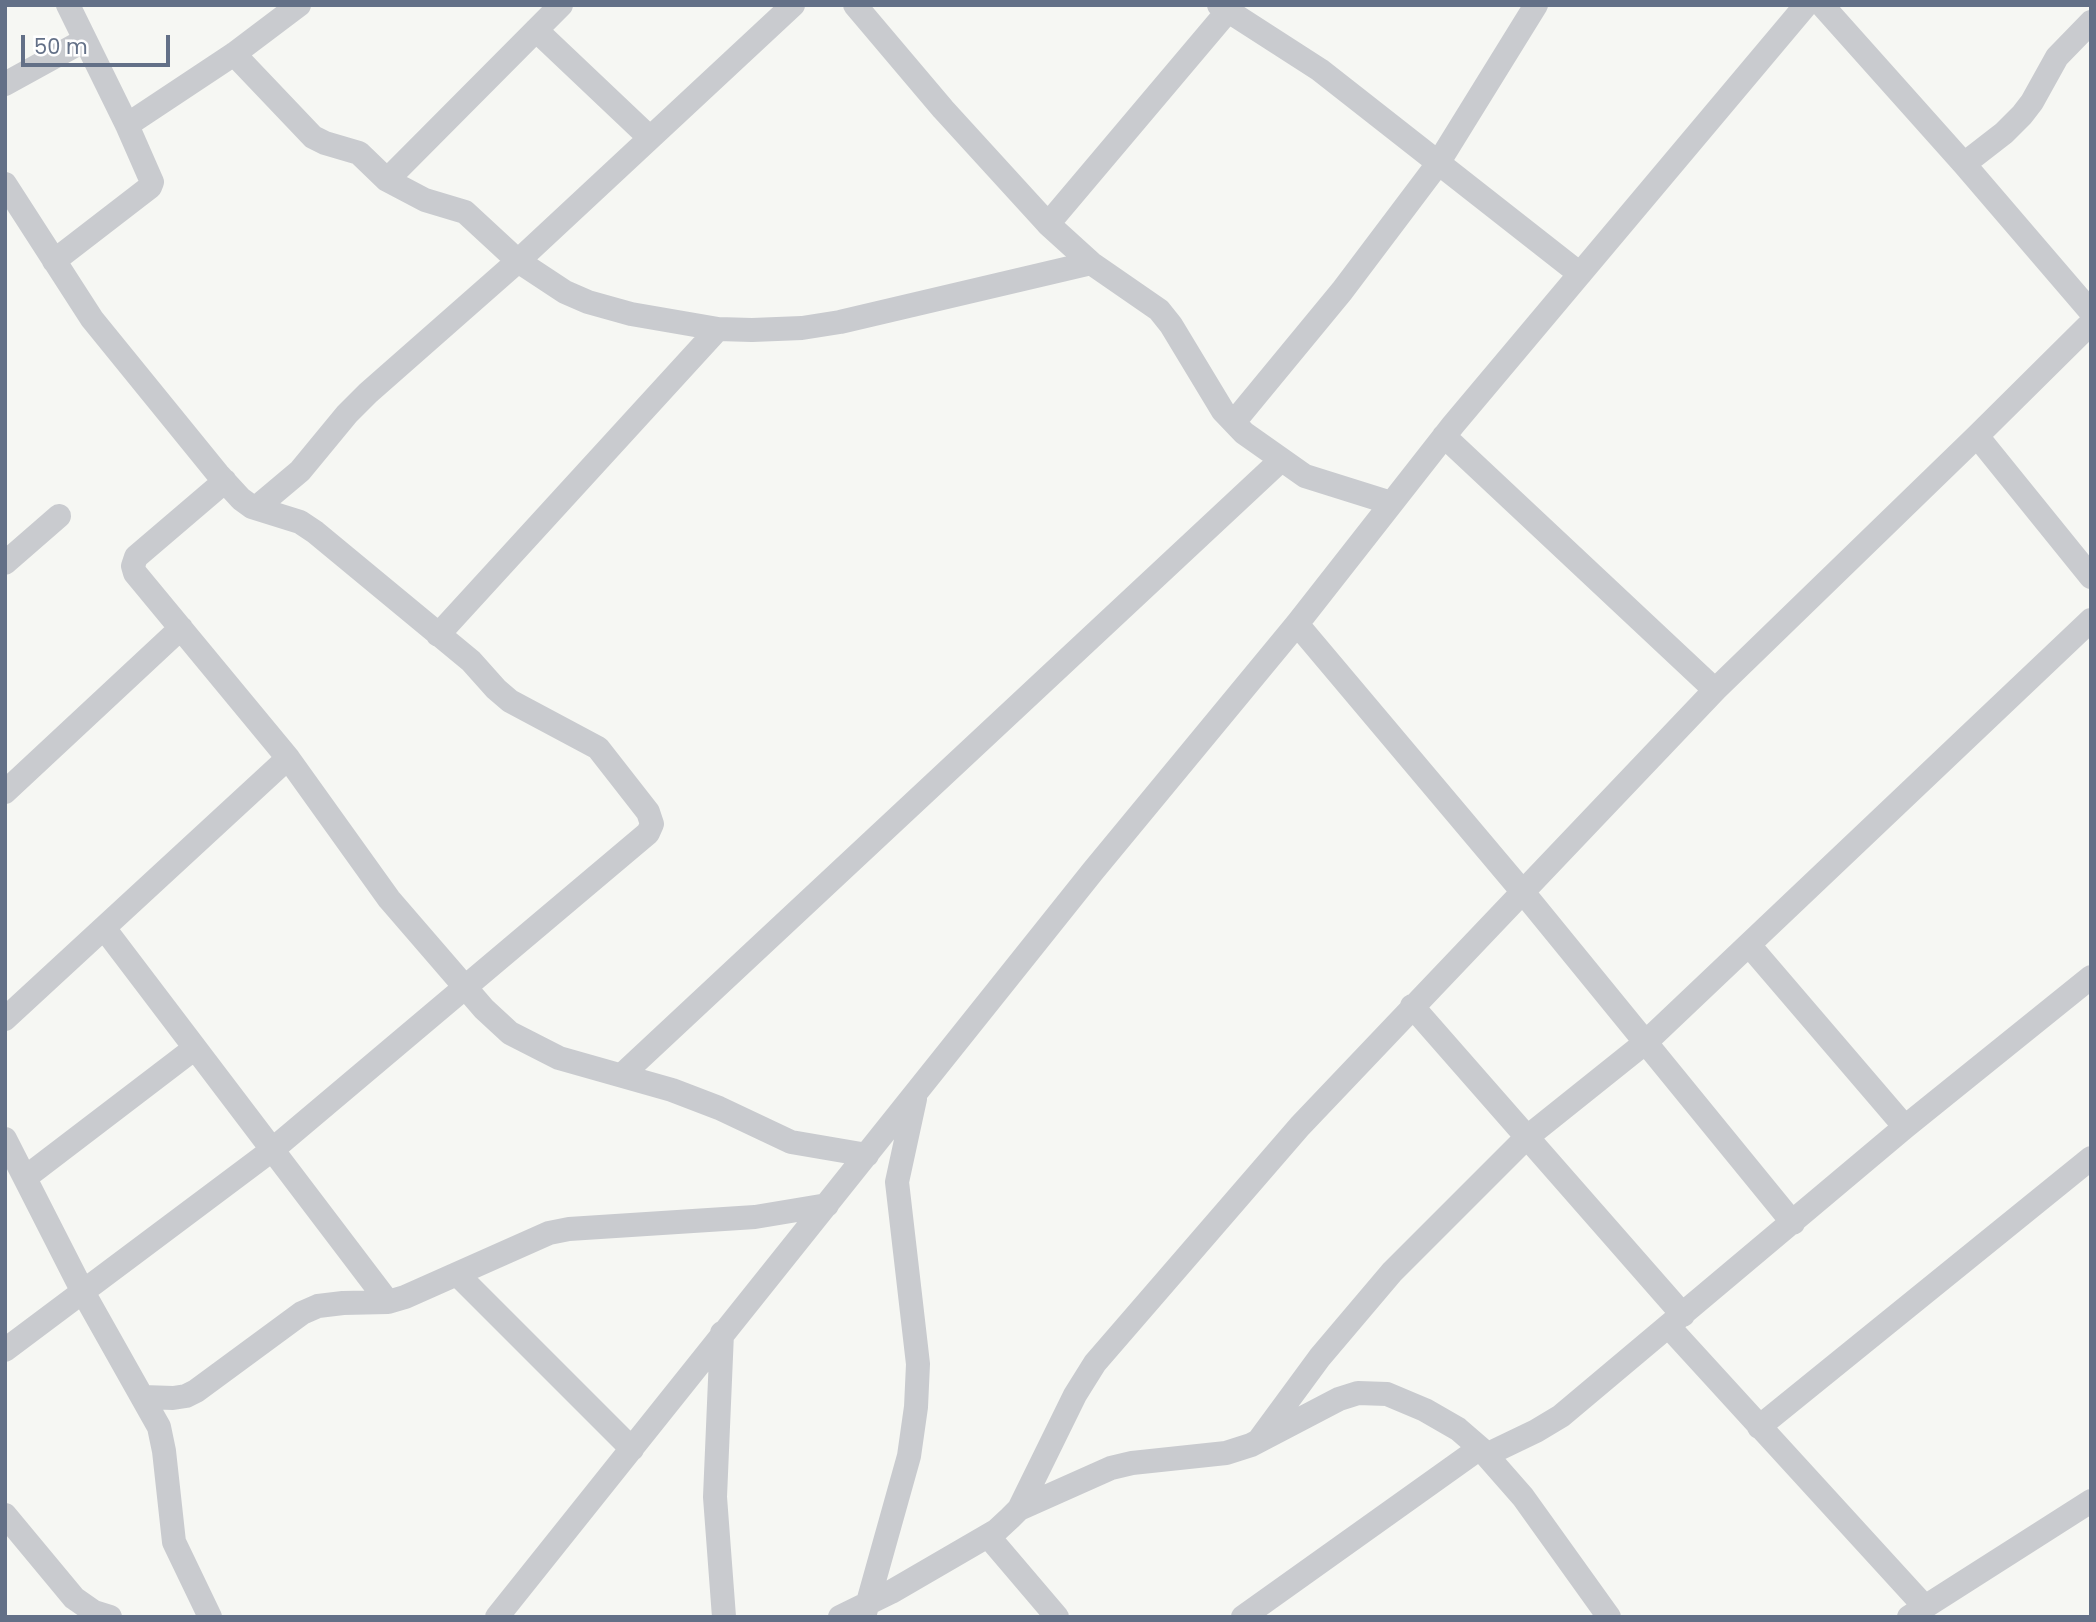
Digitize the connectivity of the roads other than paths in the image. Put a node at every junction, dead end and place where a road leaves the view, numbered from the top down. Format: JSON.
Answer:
{"nodes":[{"id":1,"x":68,"y":5,"type":"edge"},
{"id":2,"x":299,"y":5,"type":"edge"},
{"id":3,"x":561,"y":5,"type":"edge"},
{"id":4,"x":793,"y":5,"type":"edge"},
{"id":5,"x":855,"y":5,"type":"edge"},
{"id":6,"x":1536,"y":5,"type":"edge"},
{"id":7,"x":1806,"y":5,"type":"edge"},
{"id":8,"x":1822,"y":5,"type":"edge"},
{"id":9,"x":1236,"y":10,"type":"edge"},
{"id":10,"x":2091,"y":22,"type":"edge"},
{"id":11,"x":536,"y":30,"type":"junction"},
{"id":12,"x":85,"y":40,"type":"junction"},
{"id":13,"x":233,"y":54,"type":"junction"},
{"id":14,"x":5,"y":84,"type":"edge"},
{"id":15,"x":127,"y":125,"type":"junction"},
{"id":16,"x":650,"y":138,"type":"junction"},
{"id":17,"x":1964,"y":164,"type":"junction"},
{"id":18,"x":1437,"y":165,"type":"junction"},
{"id":19,"x":387,"y":180,"type":"junction"},
{"id":20,"x":5,"y":184,"type":"edge"},
{"id":21,"x":1048,"y":225,"type":"junction"},
{"id":22,"x":54,"y":261,"type":"junction"},
{"id":23,"x":518,"y":261,"type":"junction"},
{"id":24,"x":1091,"y":262,"type":"junction"},
{"id":25,"x":1580,"y":274,"type":"junction"},
{"id":26,"x":2091,"y":312,"type":"edge"},
{"id":27,"x":2091,"y":323,"type":"edge"},
{"id":28,"x":718,"y":328,"type":"junction"},
{"id":29,"x":1234,"y":422,"type":"junction"},
{"id":30,"x":1444,"y":436,"type":"junction"},
{"id":31,"x":1977,"y":436,"type":"junction"},
{"id":32,"x":1281,"y":460,"type":"junction"},
{"id":33,"x":225,"y":481,"type":"junction"},
{"id":34,"x":1391,"y":503,"type":"junction"},
{"id":35,"x":256,"y":508,"type":"junction"},
{"id":36,"x":59,"y":516,"type":"dead end"},
{"id":37,"x":5,"y":562,"type":"edge"},
{"id":38,"x":2091,"y":577,"type":"edge"},
{"id":39,"x":2091,"y":620,"type":"edge"},
{"id":40,"x":1297,"y":624,"type":"junction"},
{"id":41,"x":181,"y":628,"type":"junction"},
{"id":42,"x":438,"y":635,"type":"junction"},
{"id":43,"x":1715,"y":690,"type":"junction"},
{"id":44,"x":288,"y":758,"type":"junction"},
{"id":45,"x":5,"y":792,"type":"edge"},
{"id":46,"x":1522,"y":891,"type":"junction"},
{"id":47,"x":104,"y":928,"type":"junction"},
{"id":48,"x":1749,"y":945,"type":"junction"},
{"id":49,"x":2091,"y":977,"type":"edge"},
{"id":50,"x":464,"y":987,"type":"junction"},
{"id":51,"x":1412,"y":1006,"type":"junction"},
{"id":52,"x":5,"y":1019,"type":"edge"},
{"id":53,"x":1646,"y":1042,"type":"junction"},
{"id":54,"x":195,"y":1048,"type":"junction"},
{"id":55,"x":622,"y":1075,"type":"junction"},
{"id":56,"x":916,"y":1093,"type":"junction"},
{"id":57,"x":1905,"y":1127,"type":"junction"},
{"id":58,"x":1526,"y":1138,"type":"junction"},
{"id":59,"x":5,"y":1139,"type":"edge"},
{"id":60,"x":272,"y":1150,"type":"junction"},
{"id":61,"x":867,"y":1155,"type":"junction"},
{"id":62,"x":2091,"y":1158,"type":"edge"},
{"id":63,"x":26,"y":1177,"type":"junction"},
{"id":64,"x":827,"y":1205,"type":"junction"},
{"id":65,"x":1793,"y":1223,"type":"junction"},
{"id":66,"x":457,"y":1274,"type":"junction"},
{"id":67,"x":83,"y":1292,"type":"junction"},
{"id":68,"x":388,"y":1302,"type":"junction"},
{"id":69,"x":1676,"y":1321,"type":"junction"},
{"id":70,"x":722,"y":1334,"type":"junction"},
{"id":71,"x":5,"y":1350,"type":"edge"},
{"id":72,"x":143,"y":1397,"type":"junction"},
{"id":73,"x":1759,"y":1427,"type":"junction"},
{"id":74,"x":1259,"y":1440,"type":"junction"},
{"id":75,"x":632,"y":1449,"type":"junction"},
{"id":76,"x":1483,"y":1451,"type":"junction"},
{"id":77,"x":2091,"y":1501,"type":"edge"},
{"id":78,"x":1019,"y":1509,"type":"junction"},
{"id":79,"x":5,"y":1515,"type":"edge"},
{"id":80,"x":988,"y":1536,"type":"junction"},
{"id":81,"x":865,"y":1610,"type":"edge"},
{"id":82,"x":1917,"y":1612,"type":"edge"},
{"id":83,"x":110,"y":1617,"type":"edge"},
{"id":84,"x":210,"y":1617,"type":"edge"},
{"id":85,"x":497,"y":1617,"type":"edge"},
{"id":86,"x":724,"y":1617,"type":"edge"},
{"id":87,"x":840,"y":1617,"type":"edge"},
{"id":88,"x":1057,"y":1617,"type":"edge"},
{"id":89,"x":1243,"y":1617,"type":"edge"},
{"id":90,"x":1609,"y":1617,"type":"edge"}],
"edges":[{"from":1,"to":12,"type":"street"},
{"from":2,"to":13,"type":"street"},
{"from":3,"to":11,"type":"street"},
{"from":4,"to":16,"type":"street"},
{"from":5,"to":21,"type":"street"},
{"from":6,"to":18,"type":"street"},
{"from":7,"to":25,"type":"street"},
{"from":8,"to":17,"type":"street"},
{"from":9,"to":18,"type":"street"},
{"from":9,"to":21,"type":"street"},
{"from":10,"to":17,"type":"street"},
{"from":11,"to":16,"type":"street"},
{"from":11,"to":19,"type":"street"},
{"from":12,"to":14,"type":"street"},
{"from":12,"to":15,"type":"street"},
{"from":13,"to":15,"type":"street"},
{"from":13,"to":19,"type":"street"},
{"from":15,"to":22,"type":"street"},
{"from":16,"to":23,"type":"street"},
{"from":17,"to":26,"type":"street"},
{"from":18,"to":25,"type":"street"},
{"from":18,"to":29,"type":"street"},
{"from":19,"to":23,"type":"street"},
{"from":20,"to":22,"type":"street"},
{"from":21,"to":24,"type":"street"},
{"from":22,"to":33,"type":"street"},
{"from":23,"to":28,"type":"street"},
{"from":23,"to":35,"type":"street"},
{"from":24,"to":28,"type":"street"},
{"from":24,"to":29,"type":"street"},
{"from":25,"to":30,"type":"street"},
{"from":27,"to":31,"type":"street"},
{"from":28,"to":42,"type":"street"},
{"from":29,"to":32,"type":"street"},
{"from":30,"to":34,"type":"street"},
{"from":30,"to":43,"type":"street"},
{"from":31,"to":38,"type":"street"},
{"from":31,"to":43,"type":"street"},
{"from":32,"to":34,"type":"street"},
{"from":32,"to":55,"type":"street"},
{"from":33,"to":35,"type":"street"},
{"from":33,"to":41,"type":"street"},
{"from":34,"to":40,"type":"street"},
{"from":35,"to":42,"type":"street"},
{"from":36,"to":37,"type":"street"},
{"from":39,"to":48,"type":"street"},
{"from":40,"to":46,"type":"street"},
{"from":40,"to":56,"type":"street"},
{"from":41,"to":44,"type":"street"},
{"from":41,"to":45,"type":"street"},
{"from":42,"to":50,"type":"street"},
{"from":43,"to":46,"type":"street"},
{"from":44,"to":47,"type":"street"},
{"from":44,"to":50,"type":"street"},
{"from":46,"to":51,"type":"street"},
{"from":46,"to":53,"type":"street"},
{"from":47,"to":52,"type":"street"},
{"from":47,"to":54,"type":"street"},
{"from":48,"to":53,"type":"street"},
{"from":48,"to":57,"type":"street"},
{"from":49,"to":57,"type":"street"},
{"from":50,"to":55,"type":"street"},
{"from":50,"to":60,"type":"street"},
{"from":51,"to":58,"type":"street"},
{"from":51,"to":78,"type":"street"},
{"from":53,"to":58,"type":"street"},
{"from":53,"to":65,"type":"street"},
{"from":54,"to":60,"type":"street"},
{"from":54,"to":63,"type":"street"},
{"from":55,"to":61,"type":"street"},
{"from":56,"to":61,"type":"street"},
{"from":56,"to":81,"type":"street"},
{"from":57,"to":65,"type":"street"},
{"from":58,"to":69,"type":"street"},
{"from":58,"to":74,"type":"street"},
{"from":59,"to":63,"type":"street"},
{"from":60,"to":67,"type":"street"},
{"from":60,"to":68,"type":"street"},
{"from":61,"to":64,"type":"street"},
{"from":62,"to":73,"type":"street"},
{"from":63,"to":67,"type":"street"},
{"from":64,"to":66,"type":"street"},
{"from":64,"to":70,"type":"street"},
{"from":65,"to":69,"type":"street"},
{"from":66,"to":68,"type":"street"},
{"from":66,"to":75,"type":"street"},
{"from":67,"to":71,"type":"street"},
{"from":67,"to":72,"type":"street"},
{"from":68,"to":72,"type":"street"},
{"from":69,"to":73,"type":"street"},
{"from":69,"to":76,"type":"street"},
{"from":70,"to":75,"type":"street"},
{"from":70,"to":86,"type":"street"},
{"from":72,"to":84,"type":"street"},
{"from":73,"to":82,"type":"street"},
{"from":74,"to":76,"type":"street"},
{"from":74,"to":78,"type":"street"},
{"from":75,"to":85,"type":"street"},
{"from":76,"to":89,"type":"street"},
{"from":76,"to":90,"type":"street"},
{"from":77,"to":82,"type":"street"},
{"from":78,"to":80,"type":"street"},
{"from":79,"to":83,"type":"street"},
{"from":80,"to":81,"type":"street"},
{"from":80,"to":88,"type":"street"},
{"from":81,"to":87,"type":"street"}]}
